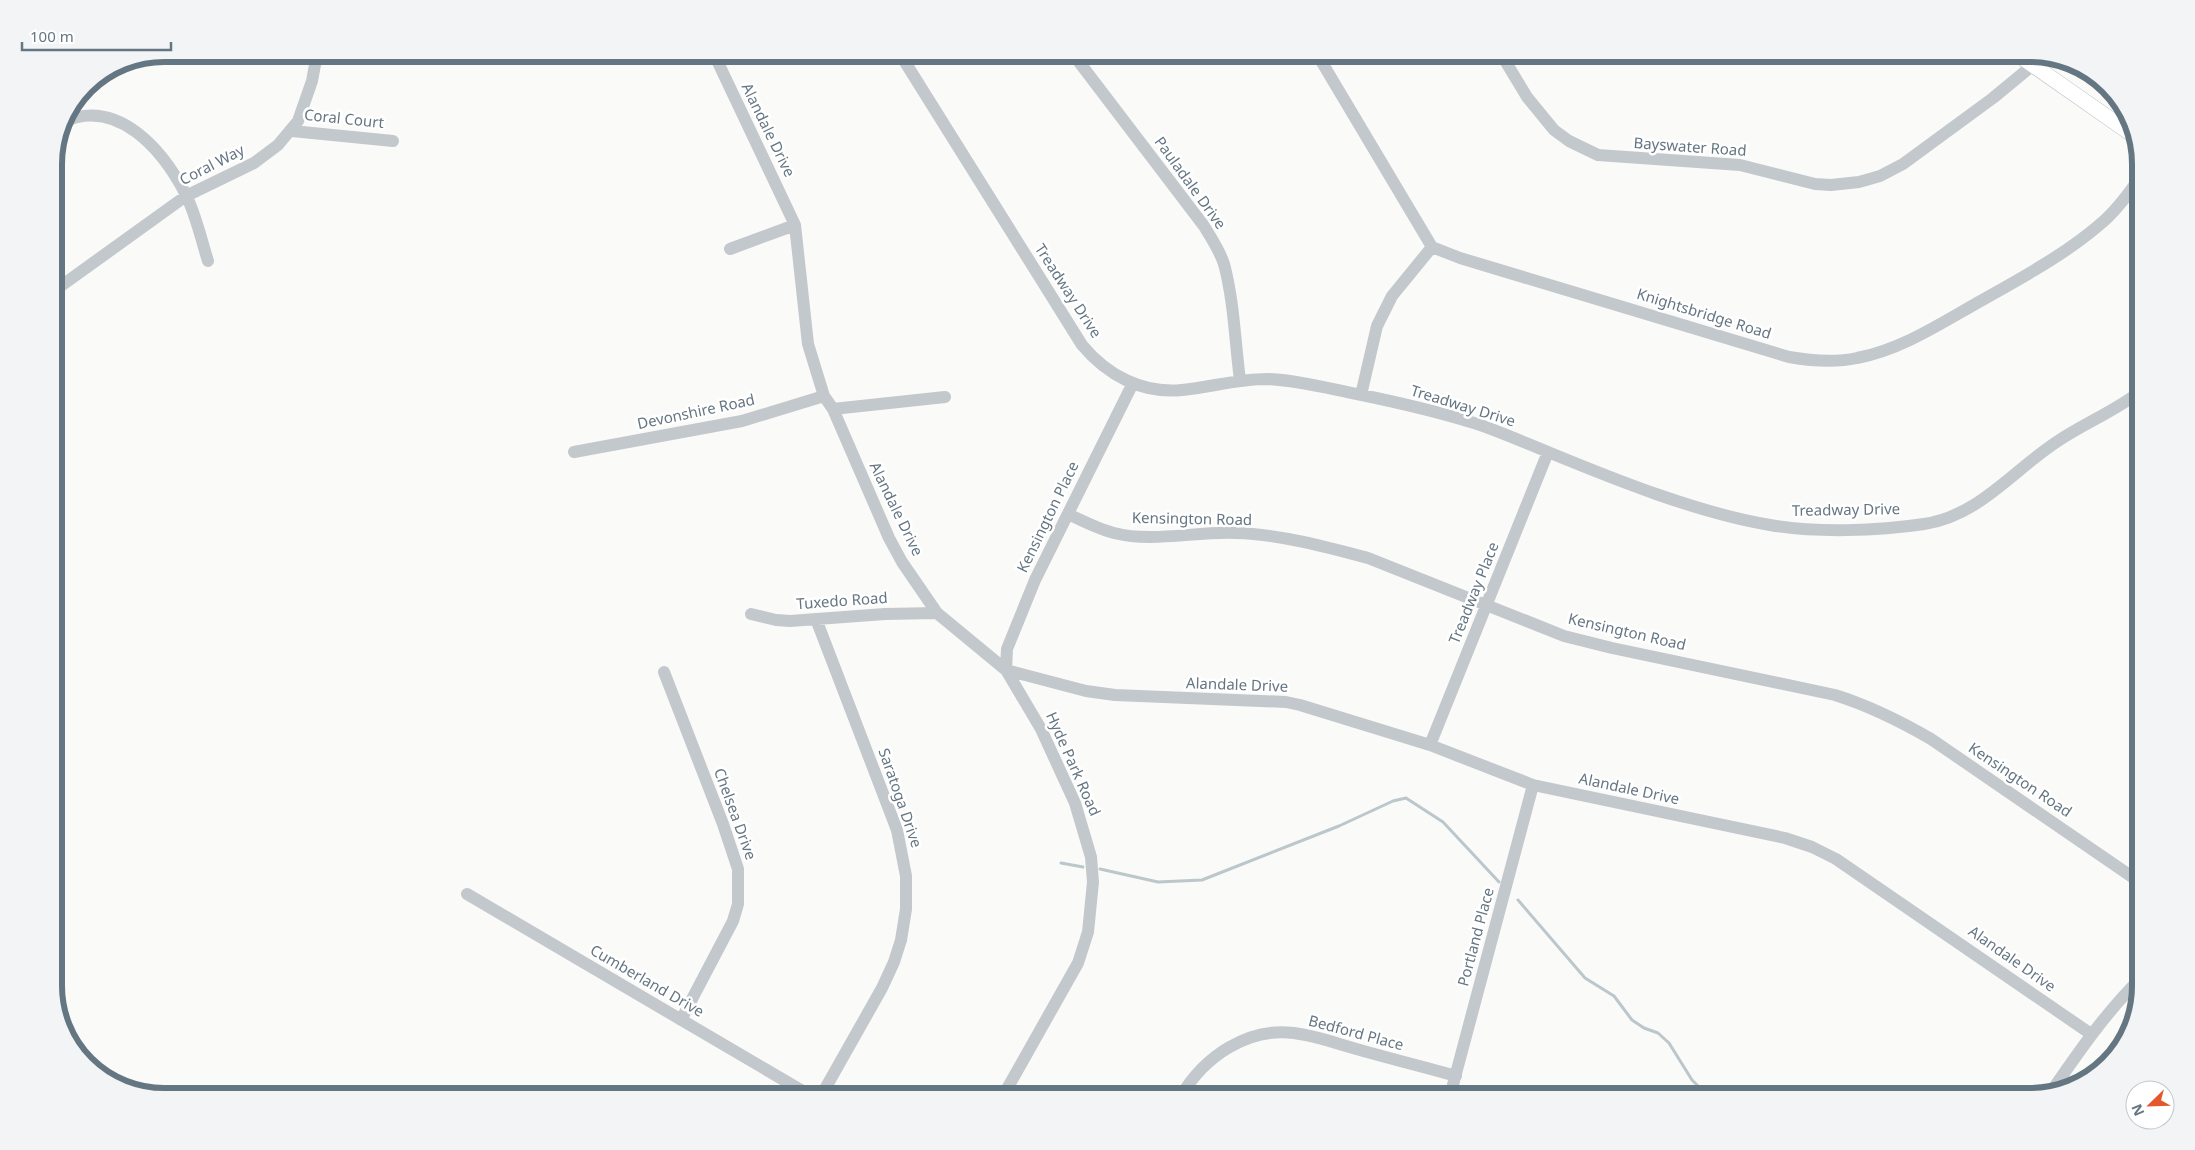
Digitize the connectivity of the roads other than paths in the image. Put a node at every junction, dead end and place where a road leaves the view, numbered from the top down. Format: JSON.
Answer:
{"nodes":[{"id":1,"x":1322,"y":62,"type":"edge"},
{"id":2,"x":1506,"y":62,"type":"edge"},
{"id":3,"x":2029,"y":62,"type":"edge"},
{"id":4,"x":315,"y":63,"type":"edge"},
{"id":5,"x":718,"y":63,"type":"edge"},
{"id":6,"x":905,"y":63,"type":"edge"},
{"id":7,"x":1079,"y":63,"type":"edge"},
{"id":8,"x":2033,"y":65,"type":"junction"},
{"id":9,"x":74,"y":117,"type":"edge"},
{"id":10,"x":2126,"y":129,"type":"edge"},
{"id":11,"x":292,"y":131,"type":"junction"},
{"id":12,"x":393,"y":141,"type":"dead end"},
{"id":13,"x":2132,"y":188,"type":"edge"},
{"id":14,"x":186,"y":196,"type":"junction"},
{"id":15,"x":795,"y":225,"type":"junction"},
{"id":16,"x":1432,"y":247,"type":"junction"},
{"id":17,"x":730,"y":249,"type":"dead end"},
{"id":18,"x":208,"y":261,"type":"dead end"},
{"id":19,"x":63,"y":285,"type":"edge"},
{"id":20,"x":1240,"y":380,"type":"junction"},
{"id":21,"x":1132,"y":383,"type":"junction"},
{"id":22,"x":1361,"y":395,"type":"junction"},
{"id":23,"x":824,"y":396,"type":"junction"},
{"id":24,"x":945,"y":397,"type":"dead end"},
{"id":25,"x":2132,"y":397,"type":"edge"},
{"id":26,"x":833,"y":409,"type":"junction"},
{"id":27,"x":574,"y":452,"type":"dead end"},
{"id":28,"x":1548,"y":452,"type":"junction"},
{"id":29,"x":1068,"y":514,"type":"junction"},
{"id":30,"x":1488,"y":604,"type":"junction"},
{"id":31,"x":936,"y":613,"type":"junction"},
{"id":32,"x":751,"y":614,"type":"dead end"},
{"id":33,"x":816,"y":619,"type":"junction"},
{"id":34,"x":1006,"y":670,"type":"junction"},
{"id":35,"x":664,"y":672,"type":"dead end"},
{"id":36,"x":1430,"y":745,"type":"junction"},
{"id":37,"x":1533,"y":786,"type":"junction"},
{"id":38,"x":2132,"y":877,"type":"edge"},
{"id":39,"x":467,"y":894,"type":"dead end"},
{"id":40,"x":2132,"y":986,"type":"edge"},
{"id":41,"x":681,"y":1020,"type":"junction"},
{"id":42,"x":2091,"y":1034,"type":"junction"},
{"id":43,"x":1456,"y":1076,"type":"junction"},
{"id":44,"x":2056,"y":1084,"type":"edge"},
{"id":45,"x":797,"y":1088,"type":"edge"},
{"id":46,"x":826,"y":1088,"type":"edge"},
{"id":47,"x":1008,"y":1088,"type":"edge"},
{"id":48,"x":1187,"y":1088,"type":"edge"},
{"id":49,"x":1452,"y":1088,"type":"edge"}],
"edges":[{"from":1,"to":16,"type":"street"},
{"from":2,"to":8,"type":"street","name":"Bayswater Road"},
{"from":3,"to":8,"type":"main road"},
{"from":4,"to":11,"type":"street","name":"Coral Way"},
{"from":5,"to":15,"type":"street","name":"Alandale Drive"},
{"from":6,"to":21,"type":"street","name":"Treadway Drive"},
{"from":7,"to":20,"type":"street","name":"Pauladale Drive"},
{"from":8,"to":10,"type":"main road"},
{"from":9,"to":14,"type":"street"},
{"from":11,"to":12,"type":"street","name":"Coral Court"},
{"from":11,"to":14,"type":"street","name":"Coral Way"},
{"from":13,"to":16,"type":"street","name":"Knightsbridge Road"},
{"from":14,"to":18,"type":"street"},
{"from":14,"to":19,"type":"street","name":"Coral Way"},
{"from":15,"to":17,"type":"street"},
{"from":15,"to":23,"type":"street","name":"Alandale Drive"},
{"from":16,"to":22,"type":"street"},
{"from":20,"to":21,"type":"street","name":"Treadway Drive"},
{"from":20,"to":22,"type":"street","name":"Treadway Drive"},
{"from":21,"to":29,"type":"street","name":"Kensington Place"},
{"from":22,"to":28,"type":"street","name":"Treadway Drive"},
{"from":23,"to":26,"type":"street","name":"Alandale Drive"},
{"from":23,"to":27,"type":"street","name":"Devonshire Road"},
{"from":24,"to":26,"type":"street"},
{"from":25,"to":28,"type":"street","name":"Treadway Drive"},
{"from":26,"to":31,"type":"street","name":"Alandale Drive"},
{"from":28,"to":30,"type":"street","name":"Treadway Place"},
{"from":29,"to":30,"type":"street","name":"Kensington Road"},
{"from":29,"to":34,"type":"street","name":"Kensington Place"},
{"from":30,"to":36,"type":"street","name":"Treadway Place"},
{"from":30,"to":38,"type":"street","name":"Kensington Road"},
{"from":31,"to":33,"type":"street","name":"Tuxedo Road"},
{"from":31,"to":34,"type":"street","name":"Alandale Drive"},
{"from":32,"to":33,"type":"street","name":"Tuxedo Road"},
{"from":33,"to":46,"type":"street","name":"Saratoga Drive"},
{"from":34,"to":36,"type":"street","name":"Alandale Drive"},
{"from":34,"to":47,"type":"street","name":"Hyde Park Road"},
{"from":35,"to":41,"type":"street","name":"Chelsea Drive"},
{"from":36,"to":37,"type":"street","name":"Alandale Drive"},
{"from":37,"to":42,"type":"street","name":"Alandale Drive"},
{"from":37,"to":43,"type":"street","name":"Portland Place"},
{"from":39,"to":41,"type":"street","name":"Cumberland Drive"},
{"from":40,"to":42,"type":"street"},
{"from":41,"to":45,"type":"street","name":"Cumberland Drive"},
{"from":42,"to":44,"type":"street"},
{"from":43,"to":48,"type":"street","name":"Bedford Place"},
{"from":43,"to":49,"type":"street","name":"Portland Place"}]}
